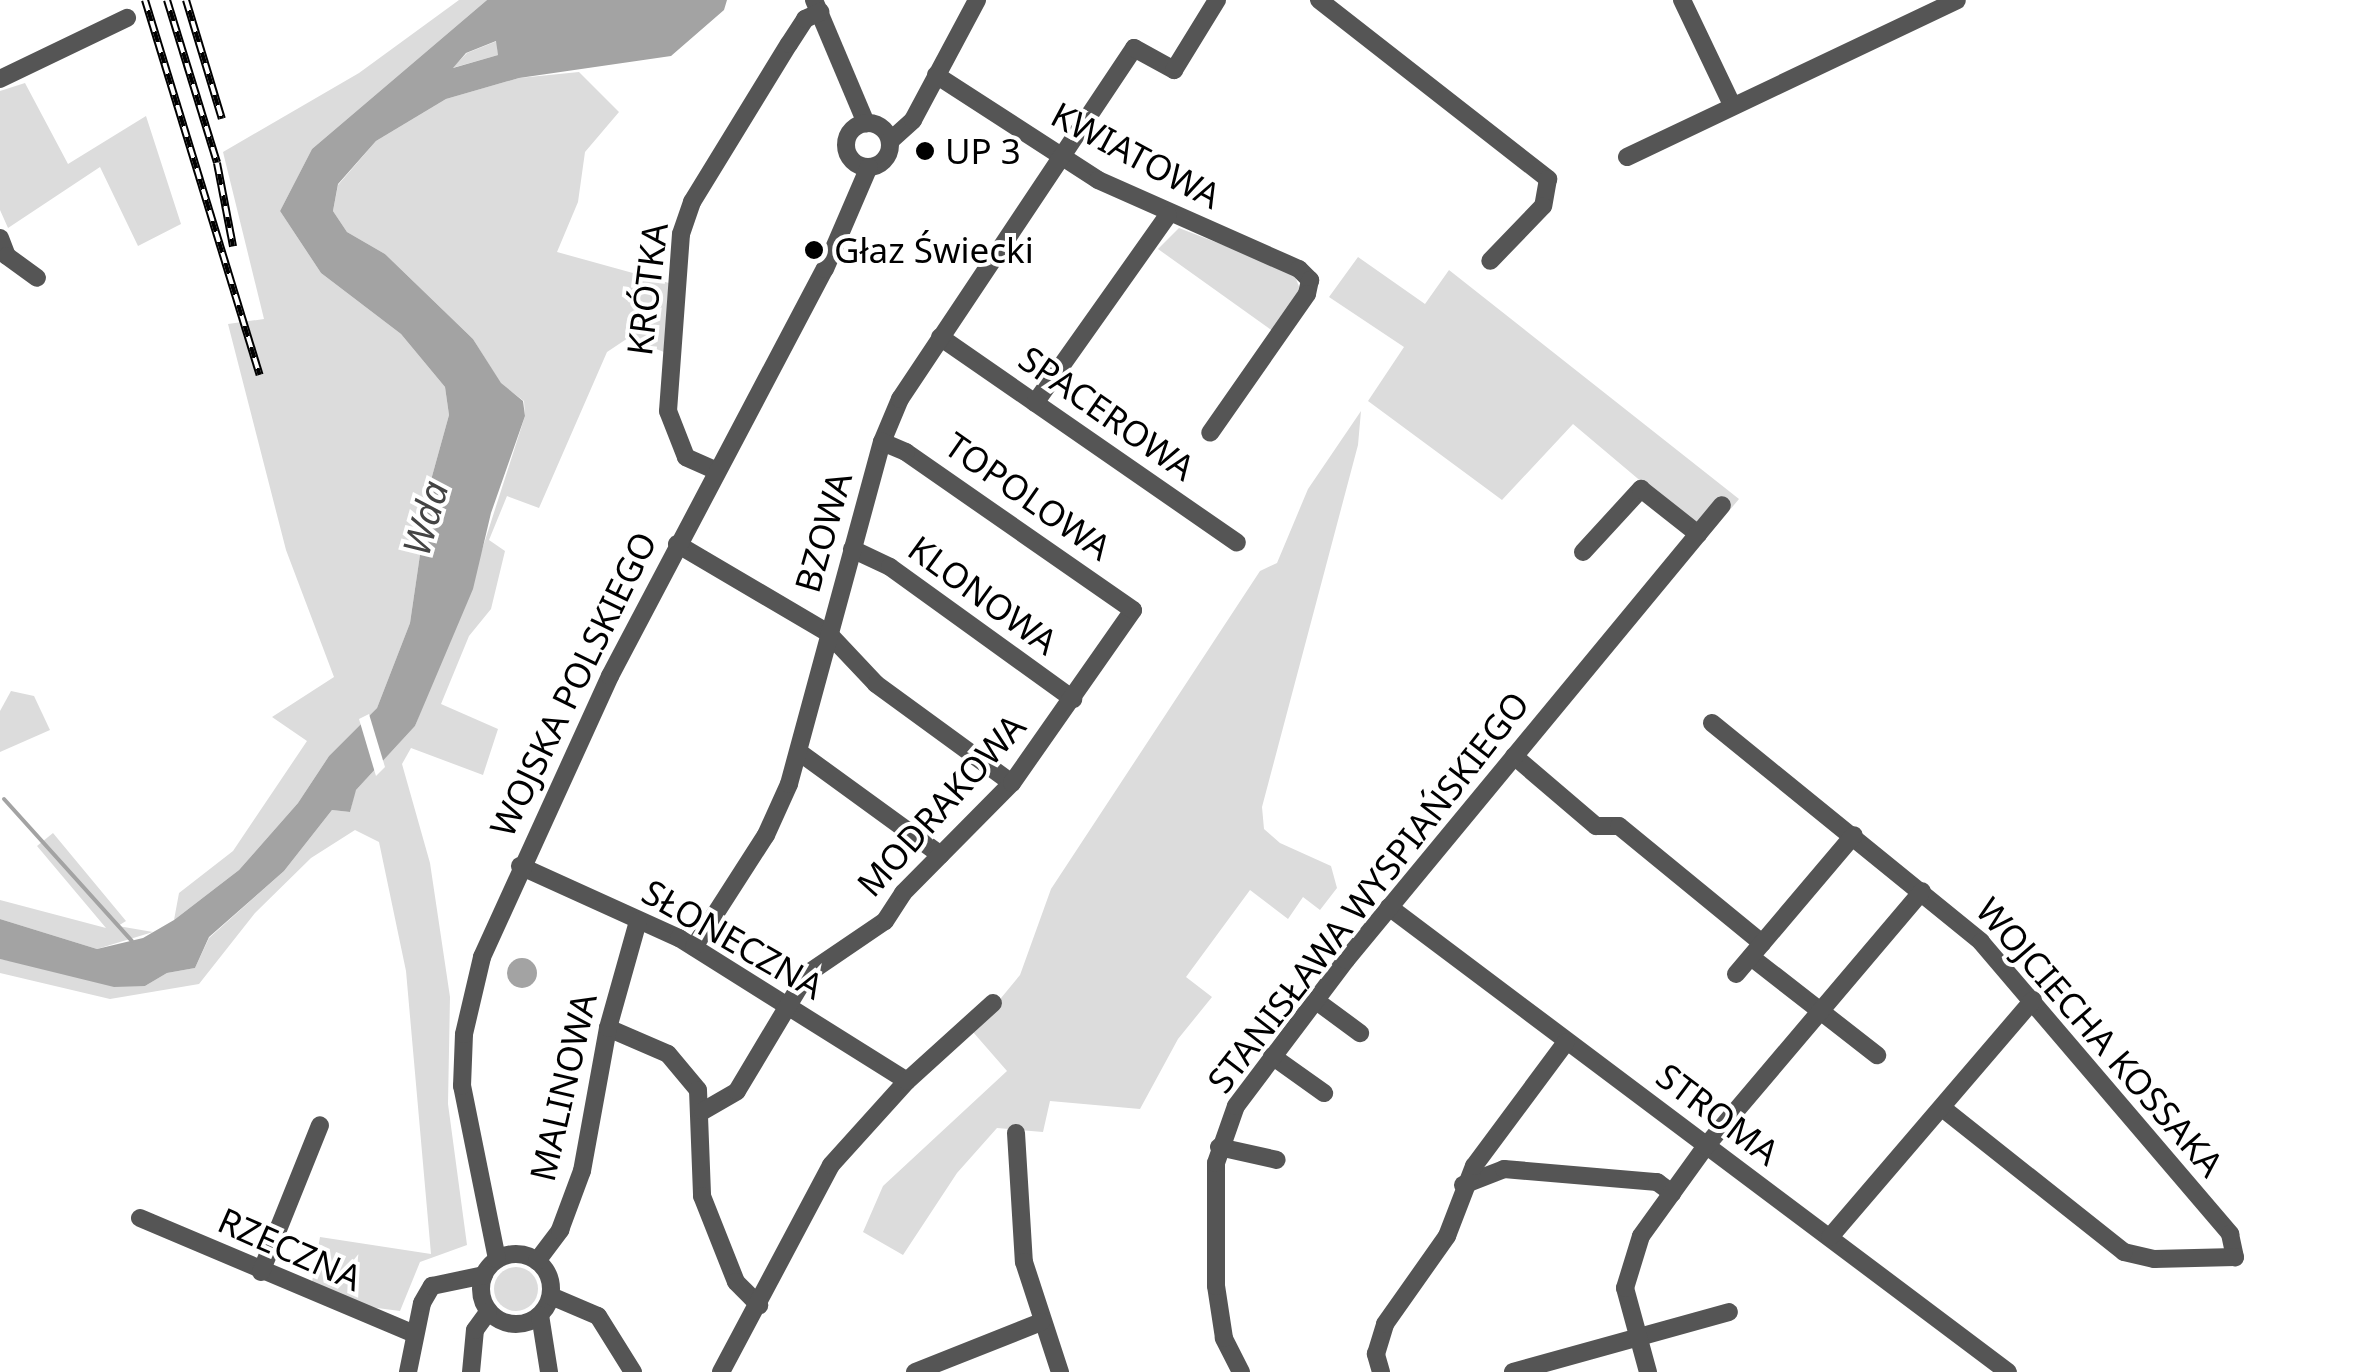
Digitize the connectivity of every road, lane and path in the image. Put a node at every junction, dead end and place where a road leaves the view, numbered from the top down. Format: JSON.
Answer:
{"nodes":[{"id":1,"x":977,"y":0,"type":"edge"},
{"id":2,"x":1217,"y":0,"type":"edge"},
{"id":3,"x":1319,"y":0,"type":"edge"},
{"id":4,"x":1354,"y":0,"type":"edge"},
{"id":5,"x":1682,"y":0,"type":"edge"},
{"id":6,"x":1957,"y":0,"type":"edge"},
{"id":7,"x":817,"y":6,"type":"edge"},
{"id":8,"x":1340,"y":15,"type":"junction"},
{"id":9,"x":127,"y":18,"type":"dead end"},
{"id":10,"x":936,"y":75,"type":"junction"},
{"id":11,"x":0,"y":80,"type":"edge"},
{"id":12,"x":1732,"y":105,"type":"junction"},
{"id":13,"x":873,"y":130,"type":"junction"},
{"id":14,"x":1058,"y":154,"type":"junction"},
{"id":15,"x":1627,"y":157,"type":"dead end"},
{"id":16,"x":862,"y":165,"type":"junction"},
{"id":17,"x":1168,"y":216,"type":"junction"},
{"id":18,"x":0,"y":238,"type":"edge"},
{"id":19,"x":1490,"y":261,"type":"dead end"},
{"id":20,"x":37,"y":278,"type":"dead end"},
{"id":21,"x":940,"y":337,"type":"junction"},
{"id":22,"x":1035,"y":403,"type":"junction"},
{"id":23,"x":1210,"y":433,"type":"dead end"},
{"id":24,"x":882,"y":442,"type":"junction"},
{"id":25,"x":717,"y":471,"type":"junction"},
{"id":26,"x":1722,"y":506,"type":"dead end"},
{"id":27,"x":1698,"y":534,"type":"junction"},
{"id":28,"x":1237,"y":543,"type":"dead end"},
{"id":29,"x":677,"y":544,"type":"junction"},
{"id":30,"x":852,"y":549,"type":"junction"},
{"id":31,"x":1583,"y":552,"type":"dead end"},
{"id":32,"x":1133,"y":610,"type":"joint"},
{"id":33,"x":828,"y":633,"type":"junction"},
{"id":34,"x":852,"y":663,"type":"junction"},
{"id":35,"x":819,"y":672,"type":"junction"},
{"id":36,"x":1073,"y":700,"type":"junction"},
{"id":37,"x":1712,"y":723,"type":"dead end"},
{"id":38,"x":799,"y":752,"type":"junction"},
{"id":39,"x":1514,"y":756,"type":"junction"},
{"id":40,"x":1012,"y":783,"type":"junction"},
{"id":41,"x":1854,"y":835,"type":"junction"},
{"id":42,"x":941,"y":855,"type":"junction"},
{"id":43,"x":520,"y":866,"type":"junction"},
{"id":44,"x":1922,"y":891,"type":"junction"},
{"id":45,"x":1389,"y":907,"type":"junction"},
{"id":46,"x":638,"y":921,"type":"junction"},
{"id":47,"x":694,"y":947,"type":"junction"},
{"id":48,"x":1756,"y":950,"type":"junction"},
{"id":49,"x":1736,"y":974,"type":"dead end"},
{"id":50,"x":1316,"y":1000,"type":"junction"},
{"id":51,"x":2032,"y":1000,"type":"junction"},
{"id":52,"x":993,"y":1003,"type":"dead end"},
{"id":53,"x":788,"y":1006,"type":"junction"},
{"id":54,"x":1820,"y":1011,"type":"junction"},
{"id":55,"x":608,"y":1028,"type":"junction"},
{"id":56,"x":1360,"y":1033,"type":"dead end"},
{"id":57,"x":1566,"y":1042,"type":"junction"},
{"id":58,"x":1878,"y":1055,"type":"dead end"},
{"id":59,"x":1272,"y":1056,"type":"junction"},
{"id":60,"x":907,"y":1081,"type":"junction"},
{"id":61,"x":1324,"y":1092,"type":"dead end"},
{"id":62,"x":1942,"y":1108,"type":"junction"},
{"id":63,"x":702,"y":1111,"type":"junction"},
{"id":64,"x":320,"y":1125,"type":"dead end"},
{"id":65,"x":1016,"y":1132,"type":"dead end"},
{"id":66,"x":1706,"y":1146,"type":"junction"},
{"id":67,"x":1219,"y":1147,"type":"junction"},
{"id":68,"x":1277,"y":1160,"type":"dead end"},
{"id":69,"x":1464,"y":1185,"type":"junction"},
{"id":70,"x":1672,"y":1193,"type":"junction"},
{"id":71,"x":140,"y":1218,"type":"dead end"},
{"id":72,"x":1830,"y":1236,"type":"junction"},
{"id":73,"x":506,"y":1256,"type":"junction"},
{"id":74,"x":538,"y":1261,"type":"junction"},
{"id":75,"x":261,"y":1272,"type":"junction"},
{"id":76,"x":482,"y":1283,"type":"junction"},
{"id":77,"x":550,"y":1296,"type":"junction"},
{"id":78,"x":759,"y":1304,"type":"junction"},
{"id":79,"x":1729,"y":1312,"type":"dead end"},
{"id":80,"x":540,"y":1315,"type":"junction"},
{"id":81,"x":503,"y":1319,"type":"junction"},
{"id":82,"x":1041,"y":1322,"type":"junction"},
{"id":83,"x":415,"y":1334,"type":"junction"},
{"id":84,"x":1636,"y":1338,"type":"junction"},
{"id":85,"x":471,"y":1364,"type":"edge"},
{"id":86,"x":548,"y":1370,"type":"edge"},
{"id":87,"x":408,"y":1372,"type":"edge"},
{"id":88,"x":633,"y":1372,"type":"edge"},
{"id":89,"x":721,"y":1372,"type":"edge"},
{"id":90,"x":915,"y":1372,"type":"edge"},
{"id":91,"x":1060,"y":1372,"type":"edge"},
{"id":92,"x":1241,"y":1372,"type":"edge"},
{"id":93,"x":1381,"y":1372,"type":"edge"},
{"id":94,"x":1513,"y":1372,"type":"edge"},
{"id":95,"x":1648,"y":1372,"type":"edge"},
{"id":96,"x":2008,"y":1372,"type":"edge"}],
"edges":[{"from":1,"to":10,"type":"street"},
{"from":2,"to":14,"type":"street","name":"BZOWA"},
{"from":3,"to":8,"type":"street"},
{"from":4,"to":8,"type":"street"},
{"from":5,"to":12,"type":"street"},
{"from":6,"to":12,"type":"street"},
{"from":7,"to":13,"type":"street"},
{"from":7,"to":25,"type":"street","name":"KRÓTKA"},
{"from":8,"to":19,"type":"street"},
{"from":9,"to":11,"type":"street"},
{"from":10,"to":13,"type":"street"},
{"from":10,"to":14,"type":"street","name":"KWIATOWA"},
{"from":12,"to":15,"type":"street"},
{"from":13,"to":16,"type":"street"},
{"from":13,"to":16,"type":"street","name":"WOJSKA POLSKIEGO"},
{"from":14,"to":17,"type":"street","name":"KWIATOWA"},
{"from":14,"to":21,"type":"street","name":"BZOWA"},
{"from":16,"to":25,"type":"street","name":"WOJSKA POLSKIEGO"},
{"from":17,"to":22,"type":"street"},
{"from":17,"to":23,"type":"street","name":"KWIATOWA"},
{"from":18,"to":20,"type":"street"},
{"from":21,"to":22,"type":"street","name":"SPACEROWA"},
{"from":21,"to":24,"type":"street","name":"BZOWA"},
{"from":22,"to":28,"type":"street","name":"SPACEROWA"},
{"from":24,"to":30,"type":"street","name":"BZOWA"},
{"from":24,"to":32,"type":"street","name":"TOPOLOWA"},
{"from":25,"to":29,"type":"street","name":"WOJSKA POLSKIEGO"},
{"from":26,"to":27,"type":"street","name":"STANISŁAWA WYSPIAŃSKIEGO"},
{"from":27,"to":31,"type":"street"},
{"from":27,"to":39,"type":"street","name":"STANISŁAWA WYSPIAŃSKIEGO"},
{"from":29,"to":33,"type":"street"},
{"from":29,"to":43,"type":"street","name":"WOJSKA POLSKIEGO"},
{"from":30,"to":33,"type":"street","name":"BZOWA"},
{"from":30,"to":36,"type":"street","name":"KLONOWA"},
{"from":32,"to":36,"type":"street","name":"MODRAKOWA"},
{"from":33,"to":34,"type":"street"},
{"from":33,"to":35,"type":"street","name":"BZOWA"},
{"from":34,"to":35,"type":"street"},
{"from":34,"to":40,"type":"street"},
{"from":35,"to":38,"type":"street","name":"BZOWA"},
{"from":36,"to":40,"type":"street","name":"MODRAKOWA"},
{"from":37,"to":41,"type":"street","name":"WOJCIECHA KOSSAKA"},
{"from":38,"to":42,"type":"street"},
{"from":38,"to":47,"type":"street","name":"BZOWA"},
{"from":39,"to":45,"type":"street","name":"STANISŁAWA WYSPIAŃSKIEGO"},
{"from":39,"to":48,"type":"street"},
{"from":40,"to":42,"type":"street","name":"MODRAKOWA"},
{"from":41,"to":44,"type":"street","name":"WOJCIECHA KOSSAKA"},
{"from":41,"to":48,"type":"street"},
{"from":42,"to":53,"type":"street","name":"MODRAKOWA"},
{"from":43,"to":46,"type":"street","name":"SŁONECZNA"},
{"from":43,"to":73,"type":"street","name":"WOJSKA POLSKIEGO"},
{"from":44,"to":51,"type":"street","name":"WOJCIECHA KOSSAKA"},
{"from":44,"to":54,"type":"street"},
{"from":45,"to":50,"type":"street","name":"STANISŁAWA WYSPIAŃSKIEGO"},
{"from":45,"to":57,"type":"street","name":"STROMA"},
{"from":46,"to":47,"type":"street","name":"SŁONECZNA"},
{"from":46,"to":55,"type":"street","name":"MALINOWA"},
{"from":47,"to":53,"type":"street","name":"SŁONECZNA"},
{"from":48,"to":49,"type":"street"},
{"from":48,"to":54,"type":"street"},
{"from":50,"to":56,"type":"street"},
{"from":50,"to":59,"type":"street","name":"STANISŁAWA WYSPIAŃSKIEGO"},
{"from":51,"to":62,"type":"street"},
{"from":51,"to":62,"type":"street","name":"WOJCIECHA KOSSAKA"},
{"from":52,"to":60,"type":"street"},
{"from":53,"to":60,"type":"street","name":"SŁONECZNA"},
{"from":53,"to":63,"type":"street","name":"MODRAKOWA"},
{"from":54,"to":58,"type":"street"},
{"from":54,"to":66,"type":"street"},
{"from":55,"to":63,"type":"street"},
{"from":55,"to":74,"type":"street","name":"MALINOWA"},
{"from":57,"to":66,"type":"street","name":"STROMA"},
{"from":57,"to":69,"type":"street"},
{"from":59,"to":61,"type":"street"},
{"from":59,"to":67,"type":"street","name":"STANISŁAWA WYSPIAŃSKIEGO"},
{"from":60,"to":78,"type":"street"},
{"from":62,"to":72,"type":"street"},
{"from":63,"to":78,"type":"street"},
{"from":64,"to":75,"type":"street"},
{"from":65,"to":82,"type":"street"},
{"from":66,"to":70,"type":"street"},
{"from":66,"to":72,"type":"street","name":"STROMA"},
{"from":67,"to":68,"type":"street"},
{"from":67,"to":92,"type":"street","name":"STANISŁAWA WYSPIAŃSKIEGO"},
{"from":69,"to":70,"type":"street"},
{"from":69,"to":93,"type":"street"},
{"from":70,"to":84,"type":"street"},
{"from":71,"to":75,"type":"street","name":"RZECZNA"},
{"from":72,"to":96,"type":"street","name":"STROMA"},
{"from":73,"to":74,"type":"street"},
{"from":73,"to":76,"type":"street"},
{"from":74,"to":77,"type":"street"},
{"from":75,"to":83,"type":"street","name":"RZECZNA"},
{"from":76,"to":81,"type":"street"},
{"from":76,"to":83,"type":"street"},
{"from":77,"to":80,"type":"street"},
{"from":77,"to":88,"type":"street"},
{"from":78,"to":89,"type":"street"},
{"from":79,"to":84,"type":"street"},
{"from":80,"to":81,"type":"street"},
{"from":80,"to":86,"type":"street"},
{"from":81,"to":85,"type":"street"},
{"from":81,"to":86,"type":"street"},
{"from":82,"to":90,"type":"street"},
{"from":82,"to":91,"type":"street"},
{"from":83,"to":87,"type":"street"},
{"from":84,"to":94,"type":"street"},
{"from":84,"to":95,"type":"street"}]}
